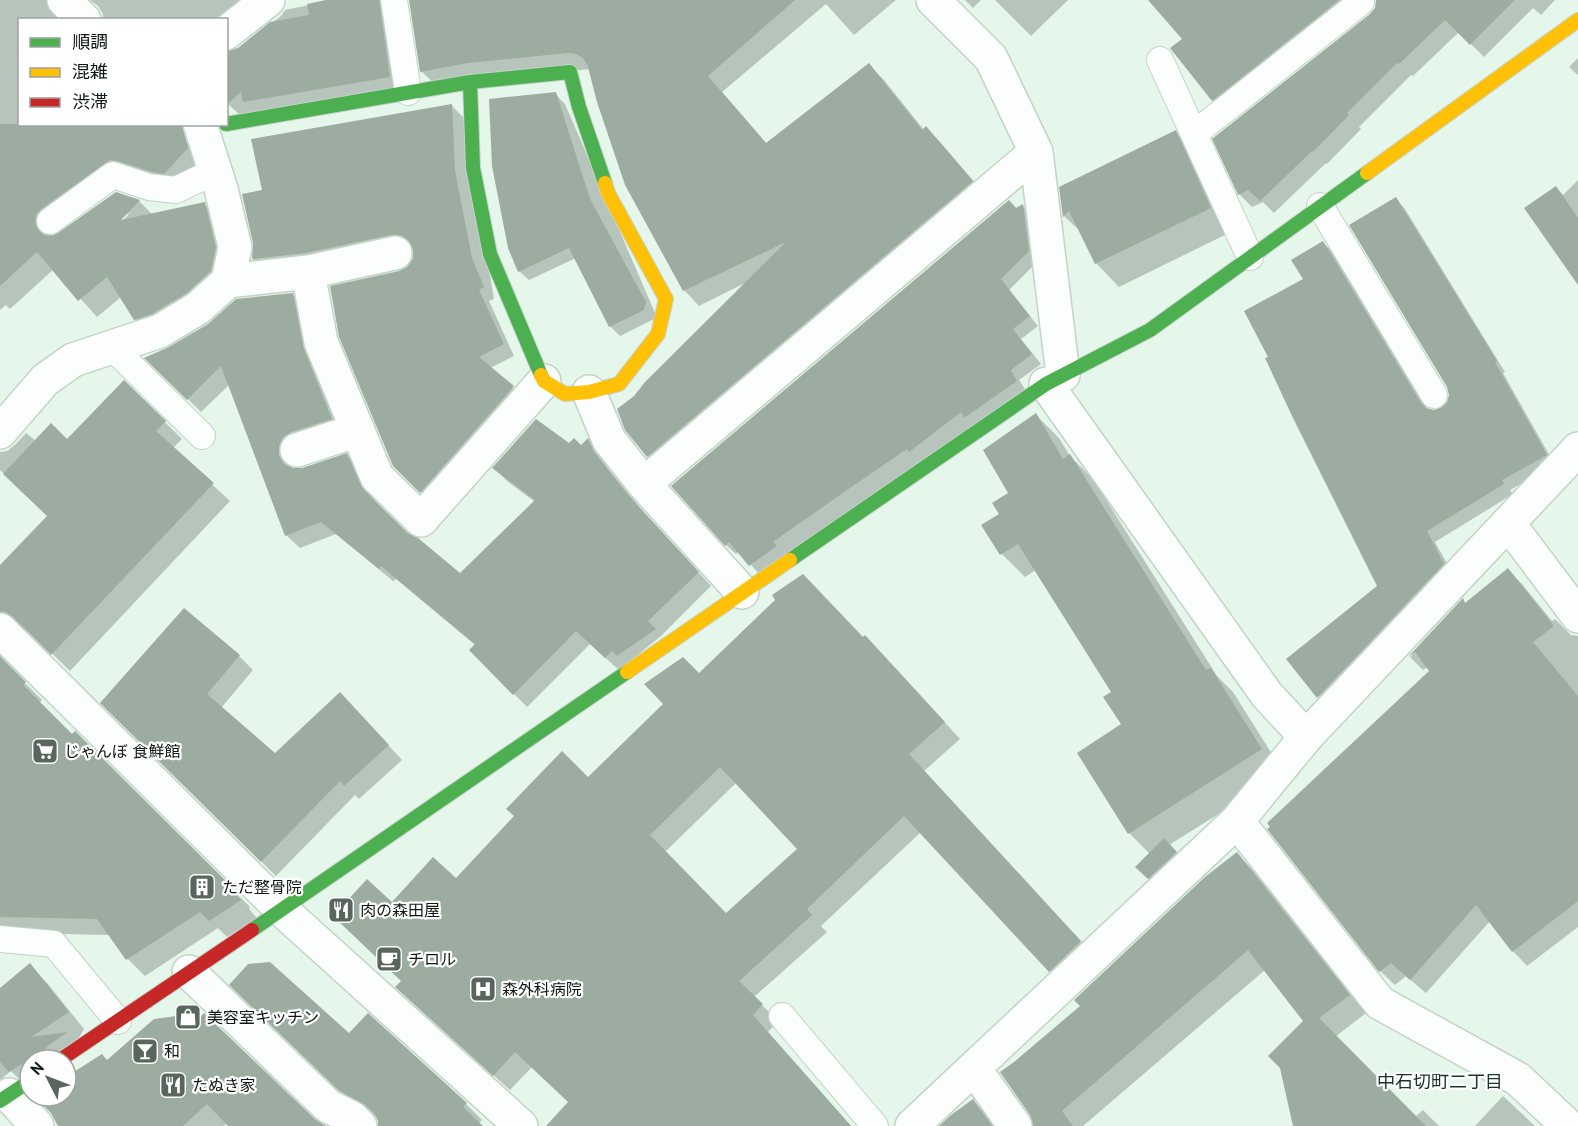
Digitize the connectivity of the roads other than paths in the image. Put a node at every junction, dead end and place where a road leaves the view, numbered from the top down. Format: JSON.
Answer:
{"nodes":[{"id":1,"x":64,"y":0,"type":"edge"},
{"id":2,"x":268,"y":0,"type":"edge"},
{"id":3,"x":394,"y":0,"type":"edge"},
{"id":4,"x":933,"y":0,"type":"edge"},
{"id":5,"x":1361,"y":2,"type":"dead end"},
{"id":6,"x":82,"y":18,"type":"edge"},
{"id":7,"x":1578,"y":20,"type":"edge"},
{"id":8,"x":228,"y":31,"type":"edge"},
{"id":9,"x":1160,"y":60,"type":"dead end"},
{"id":10,"x":470,"y":82,"type":"junction"},
{"id":11,"x":408,"y":92,"type":"junction"},
{"id":12,"x":228,"y":122,"type":"edge"},
{"id":13,"x":210,"y":126,"type":"edge"},
{"id":14,"x":1194,"y":134,"type":"junction"},
{"id":15,"x":1036,"y":152,"type":"junction"},
{"id":16,"x":215,"y":171,"type":"junction"},
{"id":17,"x":1320,"y":206,"type":"junction"},
{"id":18,"x":50,"y":221,"type":"dead end"},
{"id":19,"x":394,"y":253,"type":"dead end"},
{"id":20,"x":1250,"y":257,"type":"junction"},
{"id":21,"x":308,"y":272,"type":"junction"},
{"id":22,"x":228,"y":281,"type":"junction"},
{"id":23,"x":112,"y":347,"type":"junction"},
{"id":24,"x":1054,"y":380,"type":"junction"},
{"id":25,"x":544,"y":381,"type":"junction"},
{"id":26,"x":590,"y":392,"type":"junction"},
{"id":27,"x":1434,"y":395,"type":"dead end"},
{"id":28,"x":358,"y":430,"type":"junction"},
{"id":29,"x":0,"y":432,"type":"edge"},
{"id":30,"x":202,"y":436,"type":"dead end"},
{"id":31,"x":1578,"y":449,"type":"edge"},
{"id":32,"x":297,"y":450,"type":"dead end"},
{"id":33,"x":644,"y":484,"type":"junction"},
{"id":34,"x":1508,"y":523,"type":"junction"},
{"id":35,"x":742,"y":592,"type":"junction"},
{"id":36,"x":1578,"y":616,"type":"edge"},
{"id":37,"x":0,"y":630,"type":"edge"},
{"id":38,"x":1306,"y":737,"type":"junction"},
{"id":39,"x":1237,"y":821,"type":"junction"},
{"id":40,"x":282,"y":910,"type":"junction"},
{"id":41,"x":0,"y":939,"type":"edge"},
{"id":42,"x":189,"y":972,"type":"junction"},
{"id":43,"x":782,"y":1016,"type":"dead end"},
{"id":44,"x":118,"y":1021,"type":"junction"},
{"id":45,"x":78,"y":1048,"type":"edge"},
{"id":46,"x":974,"y":1068,"type":"junction"},
{"id":47,"x":13,"y":1092,"type":"edge"},
{"id":48,"x":37,"y":1126,"type":"edge"},
{"id":49,"x":360,"y":1126,"type":"edge"},
{"id":50,"x":521,"y":1126,"type":"edge"},
{"id":51,"x":875,"y":1126,"type":"edge"},
{"id":52,"x":912,"y":1126,"type":"edge"},
{"id":53,"x":1015,"y":1126,"type":"edge"},
{"id":54,"x":1568,"y":1126,"type":"edge"}],
"edges":[{"from":1,"to":6,"type":"street"},
{"from":2,"to":8,"type":"street"},
{"from":3,"to":11,"type":"lane"},
{"from":4,"to":15,"type":"street"},
{"from":5,"to":14,"type":"lane"},
{"from":7,"to":17,"type":"street"},
{"from":9,"to":14,"type":"lane"},
{"from":10,"to":11,"type":"street"},
{"from":10,"to":25,"type":"street"},
{"from":10,"to":26,"type":"street"},
{"from":11,"to":12,"type":"street"},
{"from":13,"to":16,"type":"street"},
{"from":14,"to":20,"type":"lane"},
{"from":15,"to":24,"type":"street"},
{"from":15,"to":33,"type":"street"},
{"from":16,"to":18,"type":"lane"},
{"from":16,"to":22,"type":"street"},
{"from":17,"to":20,"type":"street"},
{"from":17,"to":27,"type":"lane"},
{"from":19,"to":21,"type":"street"},
{"from":20,"to":24,"type":"street"},
{"from":21,"to":22,"type":"street"},
{"from":21,"to":28,"type":"street"},
{"from":22,"to":23,"type":"street"},
{"from":23,"to":29,"type":"street"},
{"from":23,"to":30,"type":"lane"},
{"from":24,"to":35,"type":"street"},
{"from":24,"to":38,"type":"street"},
{"from":25,"to":26,"type":"street"},
{"from":25,"to":28,"type":"street"},
{"from":26,"to":33,"type":"street"},
{"from":28,"to":32,"type":"street"},
{"from":31,"to":34,"type":"street"},
{"from":33,"to":35,"type":"street"},
{"from":34,"to":36,"type":"street"},
{"from":34,"to":38,"type":"street"},
{"from":35,"to":40,"type":"street"},
{"from":37,"to":40,"type":"street"},
{"from":38,"to":39,"type":"street"},
{"from":39,"to":46,"type":"street"},
{"from":39,"to":54,"type":"street"},
{"from":40,"to":42,"type":"street"},
{"from":40,"to":50,"type":"street"},
{"from":41,"to":44,"type":"lane"},
{"from":42,"to":44,"type":"street"},
{"from":42,"to":49,"type":"street"},
{"from":43,"to":51,"type":"lane"},
{"from":44,"to":45,"type":"street"},
{"from":46,"to":52,"type":"street"},
{"from":46,"to":53,"type":"street"},
{"from":47,"to":48,"type":"street"}]}
